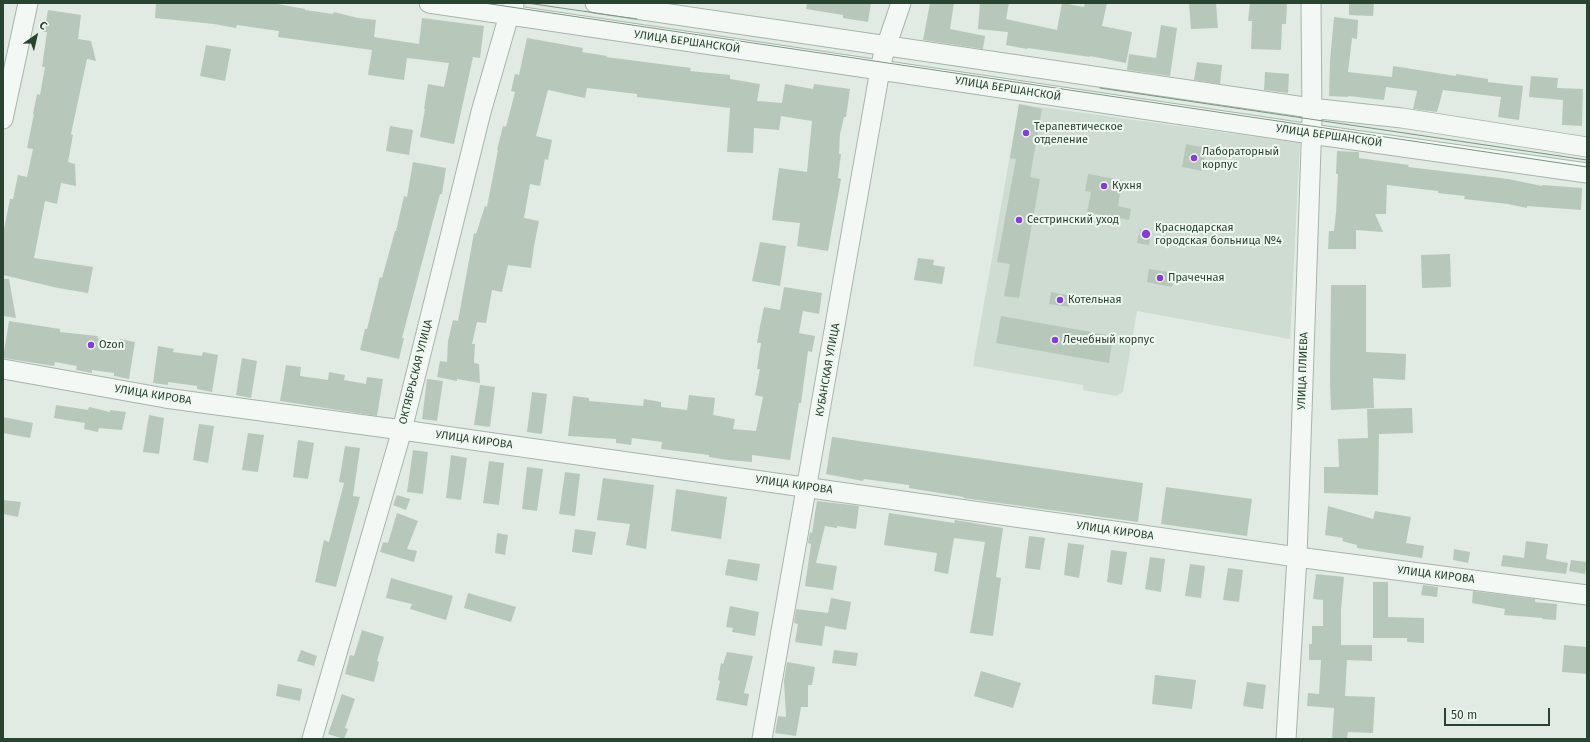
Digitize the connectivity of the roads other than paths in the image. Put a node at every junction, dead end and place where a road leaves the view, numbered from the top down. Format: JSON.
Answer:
{"nodes":[{"id":1,"x":28,"y":3,"type":"edge"},
{"id":2,"x":429,"y":3,"type":"edge"},
{"id":3,"x":595,"y":3,"type":"edge"},
{"id":4,"x":901,"y":3,"type":"edge"},
{"id":5,"x":1310,"y":3,"type":"edge"},
{"id":6,"x":512,"y":9,"type":"edge"},
{"id":7,"x":886,"y":46,"type":"junction"},
{"id":8,"x":880,"y":70,"type":"junction"},
{"id":9,"x":1311,"y":108,"type":"junction"},
{"id":10,"x":3,"y":119,"type":"edge"},
{"id":11,"x":1311,"y":134,"type":"junction"},
{"id":12,"x":1587,"y":147,"type":"edge"},
{"id":13,"x":1587,"y":173,"type":"edge"},
{"id":14,"x":3,"y":369,"type":"edge"},
{"id":15,"x":402,"y":430,"type":"junction"},
{"id":16,"x":807,"y":487,"type":"junction"},
{"id":17,"x":1297,"y":557,"type":"junction"},
{"id":18,"x":1587,"y":594,"type":"edge"},
{"id":19,"x":312,"y":739,"type":"edge"},
{"id":20,"x":762,"y":739,"type":"edge"},
{"id":21,"x":1286,"y":739,"type":"edge"}],
"edges":[{"from":1,"to":10,"type":"street"},
{"from":2,"to":6,"type":"street","name":"УЛИЦА БЕРШАНСКОЙ"},
{"from":3,"to":7,"type":"street"},
{"from":4,"to":7,"type":"street","name":"КУБАНСКАЯ УЛИЦА"},
{"from":5,"to":9,"type":"street","name":"УЛИЦА ПЛИЕВА"},
{"from":6,"to":8,"type":"street","name":"УЛИЦА БЕРШАНСКОЙ"},
{"from":6,"to":15,"type":"street","name":"ОКТЯБРЬСКАЯ УЛИЦА"},
{"from":7,"to":8,"type":"street","name":"КУБАНСКАЯ УЛИЦА"},
{"from":7,"to":9,"type":"street"},
{"from":8,"to":11,"type":"street","name":"УЛИЦА БЕРШАНСКОЙ"},
{"from":8,"to":16,"type":"street","name":"КУБАНСКАЯ УЛИЦА"},
{"from":9,"to":11,"type":"street","name":"УЛИЦА ПЛИЕВА"},
{"from":9,"to":12,"type":"street"},
{"from":11,"to":13,"type":"street","name":"УЛИЦА БЕРШАНСКОЙ"},
{"from":11,"to":17,"type":"street","name":"УЛИЦА ПЛИЕВА"},
{"from":14,"to":15,"type":"street","name":"УЛИЦА КИРОВА"},
{"from":15,"to":16,"type":"street","name":"УЛИЦА КИРОВА"},
{"from":15,"to":19,"type":"street","name":"ОКТЯБРЬСКАЯ УЛИЦА"},
{"from":16,"to":17,"type":"street","name":"УЛИЦА КИРОВА"},
{"from":16,"to":20,"type":"street","name":"КУБАНСКАЯ УЛИЦА"},
{"from":17,"to":18,"type":"street","name":"УЛИЦА КИРОВА"},
{"from":17,"to":21,"type":"street","name":"УЛИЦА ПЛИЕВА"}]}
